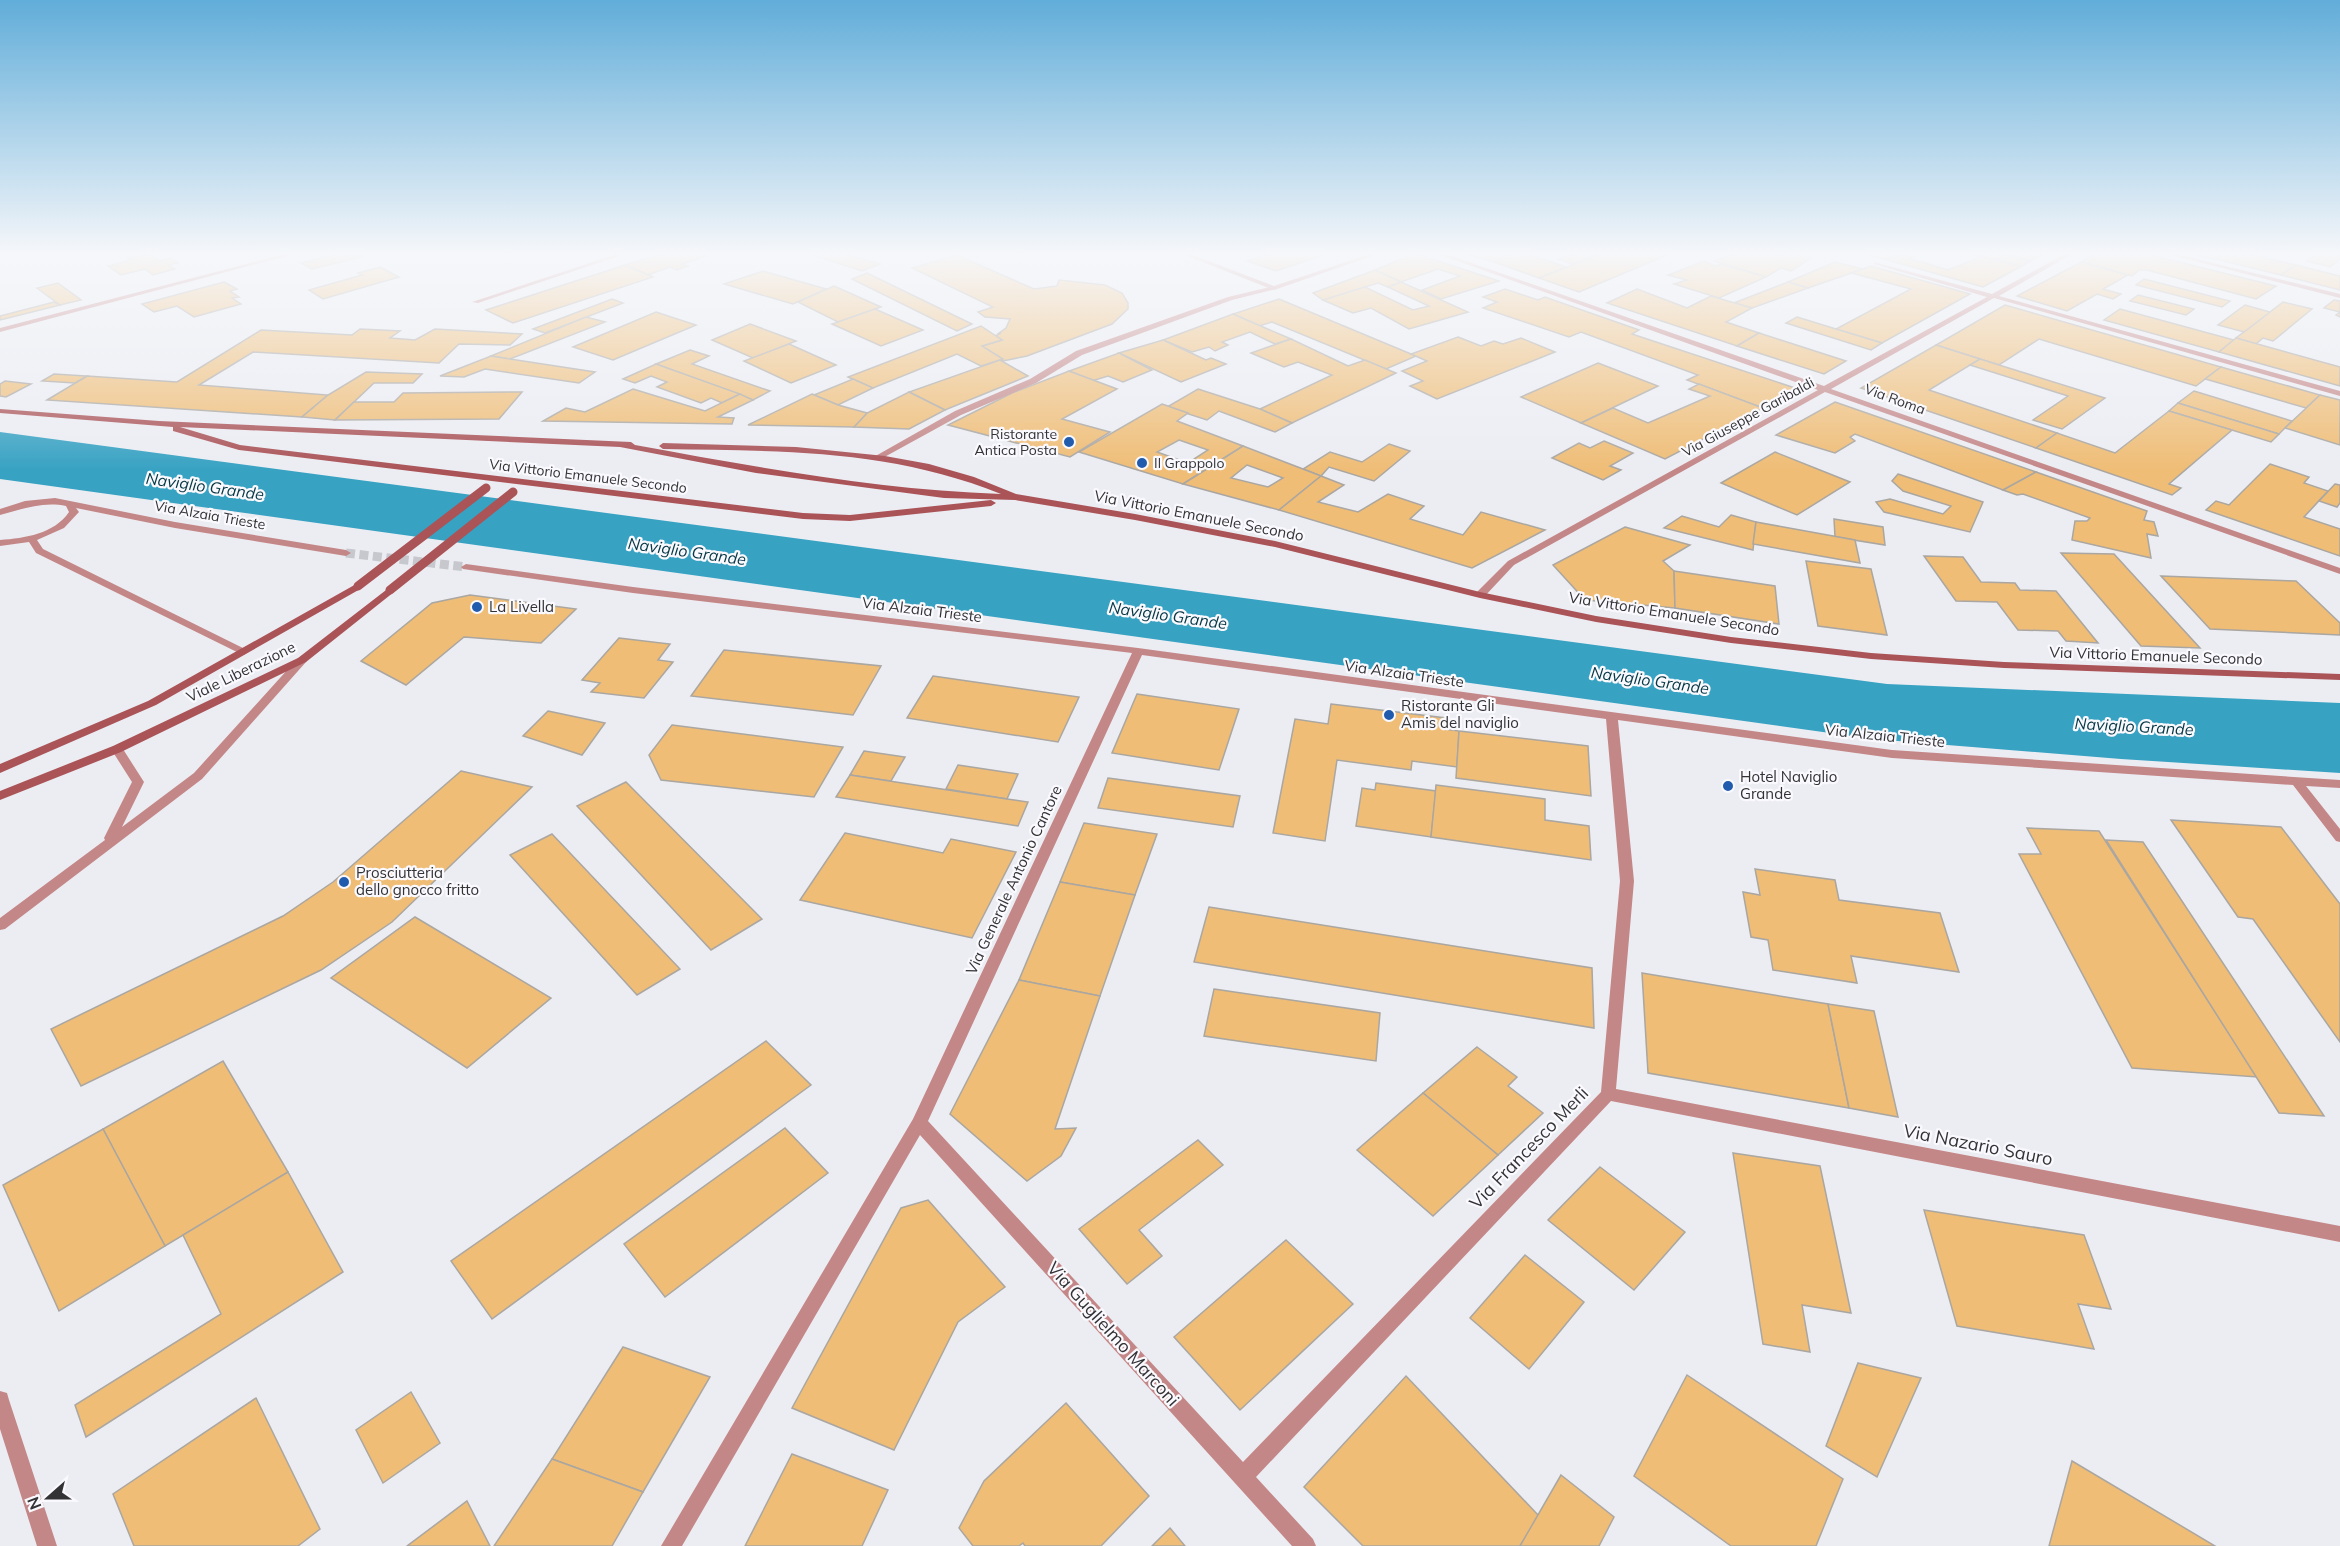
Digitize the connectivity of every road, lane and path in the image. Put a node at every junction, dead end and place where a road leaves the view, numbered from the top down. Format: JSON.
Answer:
{"nodes":[{"id":1,"x":15,"y":326,"type":"edge"},
{"id":2,"x":1153,"y":326,"type":"edge"},
{"id":3,"x":1647,"y":326,"type":"edge"},
{"id":4,"x":1939,"y":326,"type":"edge"},
{"id":5,"x":2099,"y":326,"type":"edge"},
{"id":6,"x":0,"y":330,"type":"edge"},
{"id":7,"x":1827,"y":389,"type":"junction"},
{"id":8,"x":2340,"y":394,"type":"edge"},
{"id":9,"x":0,"y":411,"type":"edge"},
{"id":10,"x":159,"y":424,"type":"junction"},
{"id":11,"x":622,"y":445,"type":"junction"},
{"id":12,"x":876,"y":458,"type":"junction"},
{"id":13,"x":496,"y":480,"type":"junction"},
{"id":14,"x":523,"y":484,"type":"junction"},
{"id":15,"x":1016,"y":497,"type":"junction"},
{"id":16,"x":69,"y":503,"type":"junction"},
{"id":17,"x":1,"y":511,"type":"edge"},
{"id":18,"x":31,"y":538,"type":"junction"},
{"id":19,"x":0,"y":543,"type":"edge"},
{"id":20,"x":346,"y":553,"type":"tunnel mouth"},
{"id":21,"x":466,"y":567,"type":"tunnel mouth"},
{"id":22,"x":2340,"y":571,"type":"edge"},
{"id":23,"x":1480,"y":596,"type":"junction"},
{"id":24,"x":1138,"y":651,"type":"junction"},
{"id":25,"x":243,"y":652,"type":"junction"},
{"id":26,"x":302,"y":660,"type":"junction"},
{"id":27,"x":2340,"y":677,"type":"edge"},
{"id":28,"x":1612,"y":718,"type":"junction"},
{"id":29,"x":117,"y":749,"type":"junction"},
{"id":30,"x":0,"y":769,"type":"edge"},
{"id":31,"x":2297,"y":782,"type":"junction"},
{"id":32,"x":2340,"y":784,"type":"edge"},
{"id":33,"x":0,"y":796,"type":"edge"},
{"id":34,"x":2340,"y":838,"type":"edge"},
{"id":35,"x":108,"y":842,"type":"junction"},
{"id":36,"x":0,"y":925,"type":"edge"},
{"id":37,"x":1608,"y":1094,"type":"junction"},
{"id":38,"x":919,"y":1123,"type":"junction"},
{"id":39,"x":2340,"y":1234,"type":"edge"},
{"id":40,"x":0,"y":1400,"type":"edge"},
{"id":41,"x":1242,"y":1477,"type":"junction"},
{"id":42,"x":47,"y":1546,"type":"edge"},
{"id":43,"x":671,"y":1546,"type":"edge"},
{"id":44,"x":1306,"y":1546,"type":"edge"}],
"edges":[{"from":1,"to":6,"type":"street"},
{"from":2,"to":12,"type":"street"},
{"from":3,"to":7,"type":"street","name":"Via Roma"},
{"from":4,"to":7,"type":"street","name":"Via Giuseppe Garibaldi"},
{"from":5,"to":8,"type":"street"},
{"from":7,"to":22,"type":"street","name":"Via Roma"},
{"from":7,"to":23,"type":"street","name":"Via Giuseppe Garibaldi"},
{"from":9,"to":10,"type":"main road","name":"Via Vittorio Emanuele Secondo"},
{"from":10,"to":11,"type":"main road","name":"Via Vittorio Emanuele Secondo"},
{"from":10,"to":13,"type":"main road","name":"Via Vittorio Emanuele Secondo"},
{"from":11,"to":12,"type":"main road","name":"Via Vittorio Emanuele Secondo"},
{"from":11,"to":15,"type":"main road","name":"Via Vittorio Emanuele Secondo"},
{"from":12,"to":15,"type":"main road","name":"Via Vittorio Emanuele Secondo"},
{"from":13,"to":14,"type":"main road","name":"Via Vittorio Emanuele Secondo"},
{"from":13,"to":25,"type":"main road","name":"Viale Liberazione","bridge":true},
{"from":14,"to":15,"type":"main road","name":"Via Vittorio Emanuele Secondo"},
{"from":14,"to":26,"type":"main road","name":"Viale Liberazione","bridge":true},
{"from":15,"to":23,"type":"main road","name":"Via Vittorio Emanuele Secondo"},
{"from":16,"to":17,"type":"street","name":"Via Alzaia Trieste"},
{"from":16,"to":18,"type":"street"},
{"from":16,"to":20,"type":"street","name":"Via Alzaia Trieste"},
{"from":18,"to":19,"type":"street"},
{"from":18,"to":25,"type":"street"},
{"from":21,"to":24,"type":"street","name":"Via Alzaia Trieste"},
{"from":23,"to":27,"type":"main road","name":"Via Vittorio Emanuele Secondo"},
{"from":24,"to":28,"type":"street","name":"Via Alzaia Trieste"},
{"from":24,"to":38,"type":"street","name":"Via Generale Antonio Cantore"},
{"from":25,"to":30,"type":"main road","name":"Viale Liberazione"},
{"from":26,"to":29,"type":"main road","name":"Viale Liberazione"},
{"from":26,"to":35,"type":"street"},
{"from":28,"to":31,"type":"street","name":"Via Alzaia Trieste"},
{"from":28,"to":37,"type":"street","name":"Via Francesco Merli"},
{"from":29,"to":33,"type":"main road","name":"Viale Liberazione"},
{"from":29,"to":35,"type":"street"},
{"from":31,"to":32,"type":"street","name":"Via Alzaia Trieste"},
{"from":31,"to":34,"type":"street"},
{"from":35,"to":36,"type":"street"},
{"from":37,"to":39,"type":"street","name":"Via Nazario Sauro"},
{"from":37,"to":41,"type":"street","name":"Via Francesco Merli"},
{"from":38,"to":41,"type":"street","name":"Via Guglielmo Marconi"},
{"from":38,"to":43,"type":"street","name":"Via Generale Antonio Cantore"},
{"from":40,"to":42,"type":"street"},
{"from":41,"to":44,"type":"street","name":"Via Guglielmo Marconi"}]}
